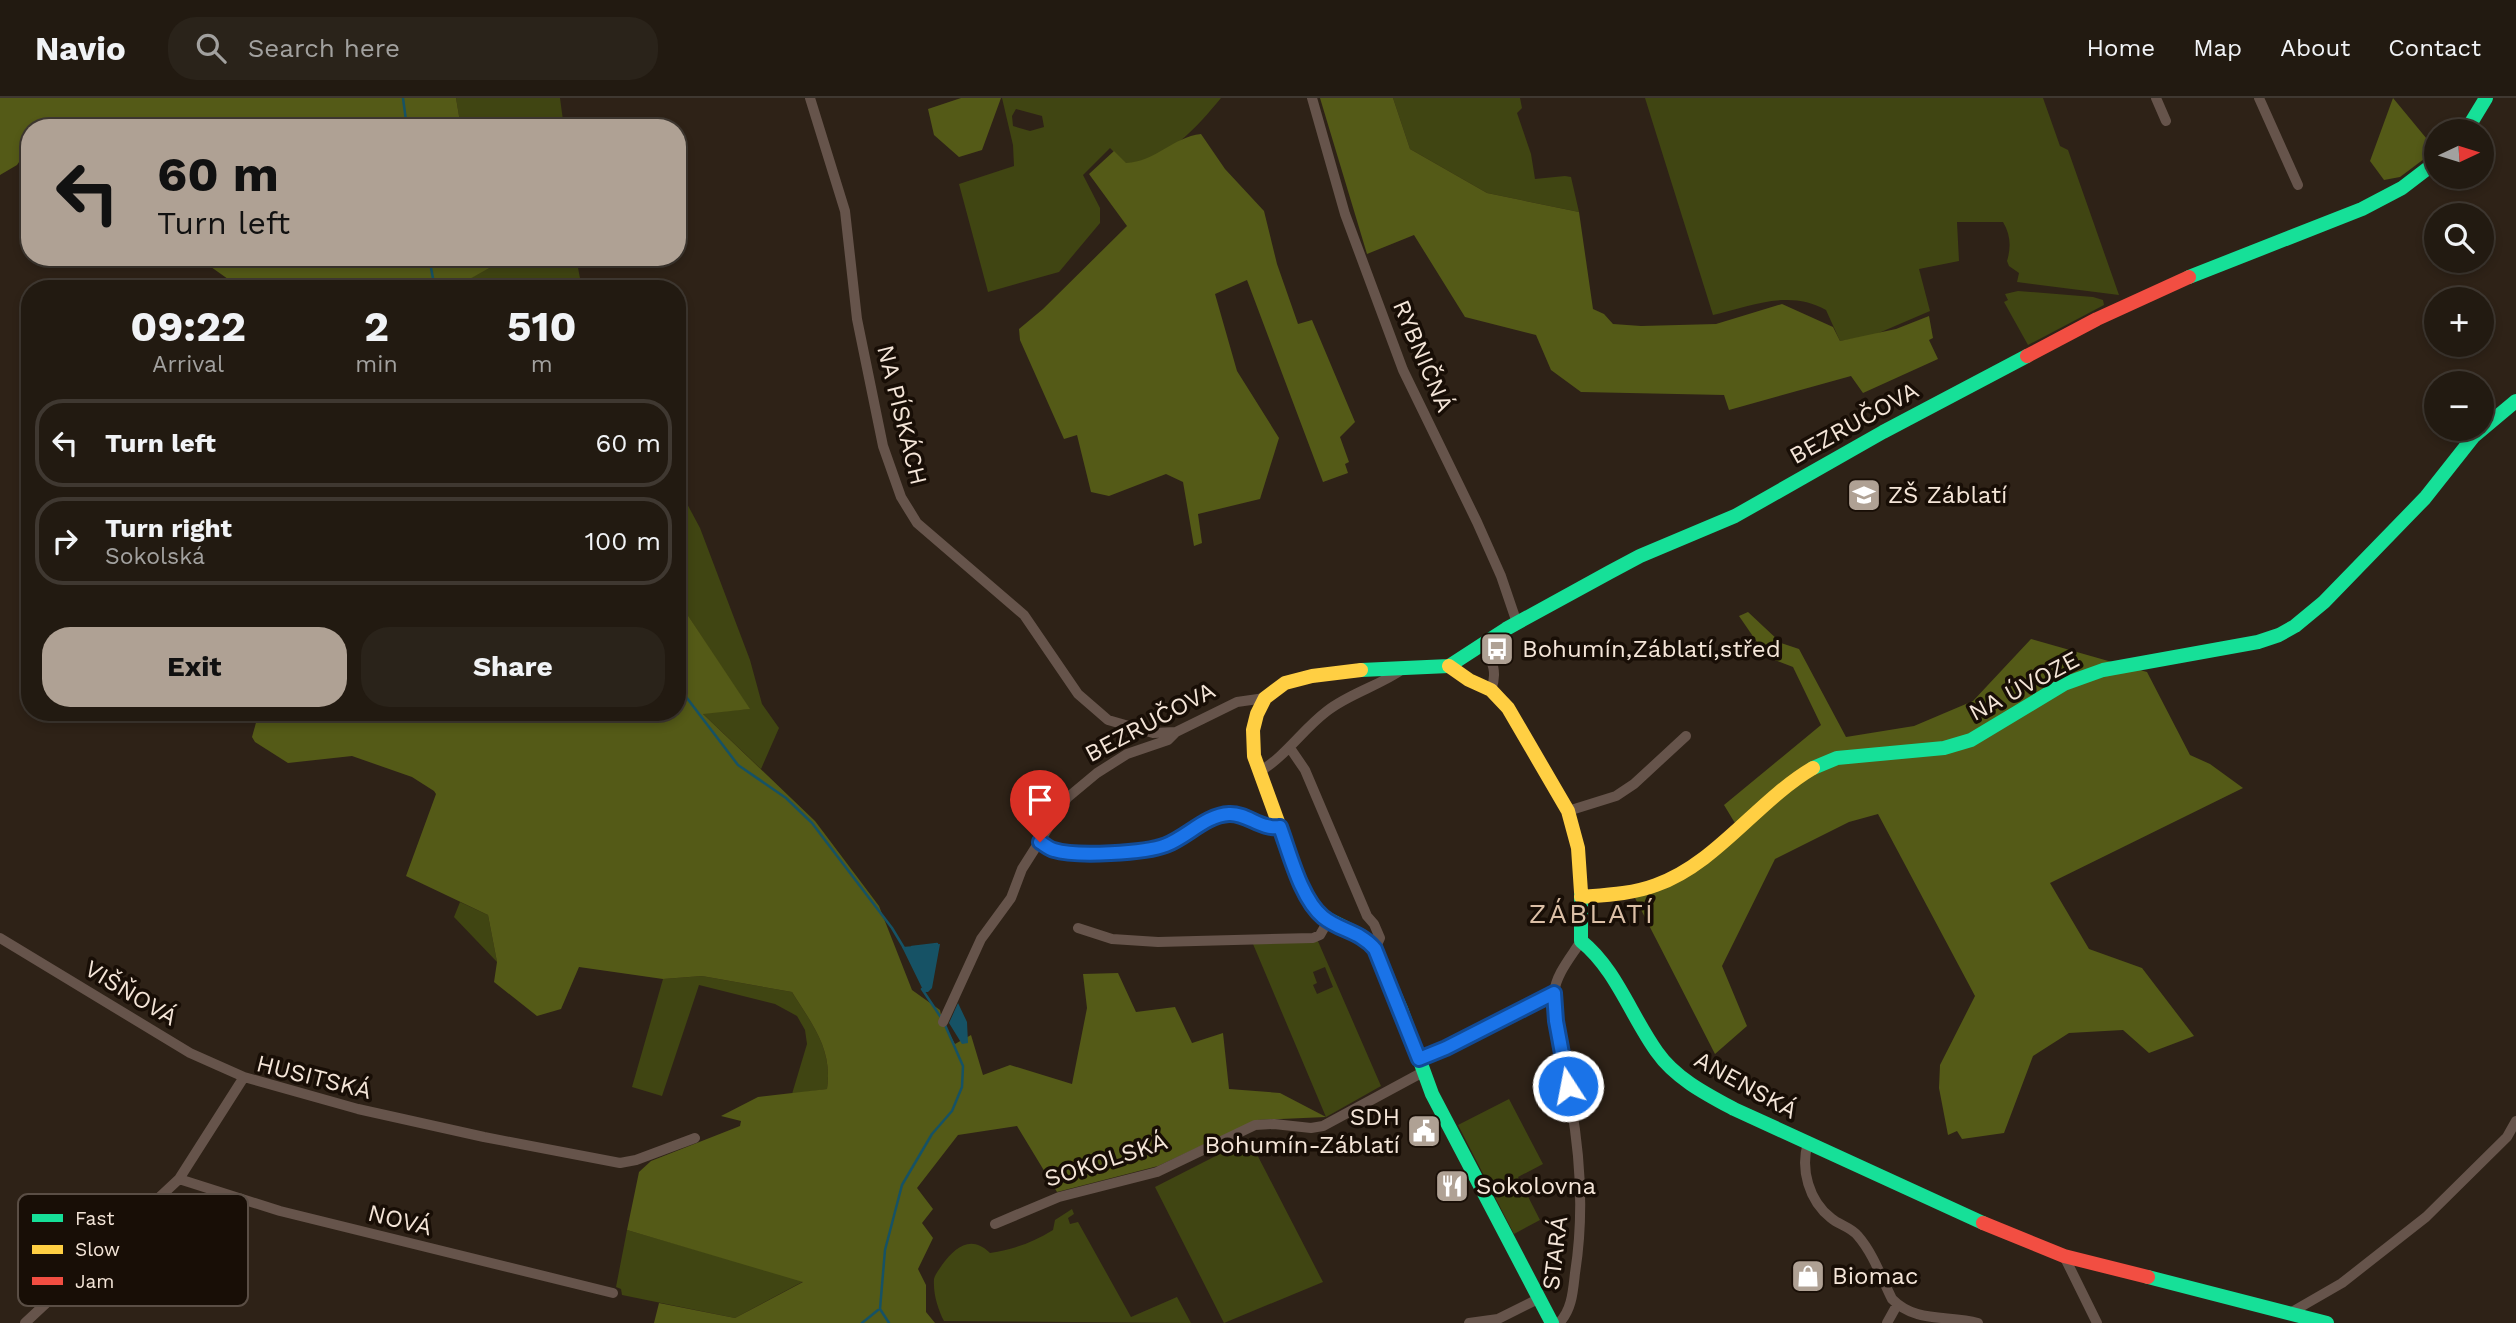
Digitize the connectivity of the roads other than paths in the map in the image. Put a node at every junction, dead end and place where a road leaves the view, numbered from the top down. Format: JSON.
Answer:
{"nodes":[{"id":1,"x":810,"y":98,"type":"edge"},
{"id":2,"x":1312,"y":98,"type":"edge"},
{"id":3,"x":2156,"y":98,"type":"edge"},
{"id":4,"x":2259,"y":98,"type":"edge"},
{"id":5,"x":2486,"y":98,"type":"edge"},
{"id":6,"x":2475,"y":119,"type":"edge"},
{"id":7,"x":2166,"y":121,"type":"dead end"},
{"id":8,"x":2424,"y":171,"type":"edge"},
{"id":9,"x":2298,"y":185,"type":"dead end"},
{"id":10,"x":2516,"y":401,"type":"edge"},
{"id":11,"x":1517,"y":623,"type":"junction"},
{"id":12,"x":1484,"y":645,"type":"junction"},
{"id":13,"x":1449,"y":666,"type":"junction"},
{"id":14,"x":1402,"y":669,"type":"junction"},
{"id":15,"x":1491,"y":690,"type":"junction"},
{"id":16,"x":1265,"y":698,"type":"junction"},
{"id":17,"x":1176,"y":732,"type":"junction"},
{"id":18,"x":1686,"y":736,"type":"dead end"},
{"id":19,"x":1290,"y":748,"type":"junction"},
{"id":20,"x":1259,"y":772,"type":"junction"},
{"id":21,"x":1568,"y":811,"type":"junction"},
{"id":22,"x":1280,"y":827,"type":"junction"},
{"id":23,"x":1040,"y":842,"type":"junction"},
{"id":24,"x":1581,"y":897,"type":"junction"},
{"id":25,"x":1328,"y":921,"type":"junction"},
{"id":26,"x":1078,"y":928,"type":"dead end"},
{"id":27,"x":0,"y":938,"type":"edge"},
{"id":28,"x":1581,"y":941,"type":"junction"},
{"id":29,"x":1375,"y":949,"type":"junction"},
{"id":30,"x":1554,"y":993,"type":"junction"},
{"id":31,"x":943,"y":1022,"type":"dead end"},
{"id":32,"x":1421,"y":1065,"type":"junction"},
{"id":33,"x":244,"y":1077,"type":"junction"},
{"id":34,"x":2516,"y":1121,"type":"edge"},
{"id":35,"x":695,"y":1138,"type":"dead end"},
{"id":36,"x":1808,"y":1143,"type":"junction"},
{"id":37,"x":179,"y":1178,"type":"junction"},
{"id":38,"x":162,"y":1194,"type":"edge"},
{"id":39,"x":228,"y":1194,"type":"edge"},
{"id":40,"x":248,"y":1201,"type":"edge"},
{"id":41,"x":995,"y":1224,"type":"dead end"},
{"id":42,"x":2064,"y":1256,"type":"junction"},
{"id":43,"x":613,"y":1293,"type":"dead end"},
{"id":44,"x":1540,"y":1298,"type":"junction"},
{"id":45,"x":1897,"y":1305,"type":"junction"},
{"id":46,"x":43,"y":1306,"type":"edge"},
{"id":47,"x":2290,"y":1313,"type":"junction"},
{"id":48,"x":25,"y":1323,"type":"edge"},
{"id":49,"x":1469,"y":1323,"type":"edge"},
{"id":50,"x":1552,"y":1323,"type":"edge"},
{"id":51,"x":1559,"y":1323,"type":"edge"},
{"id":52,"x":1887,"y":1323,"type":"edge"},
{"id":53,"x":1978,"y":1323,"type":"edge"},
{"id":54,"x":2098,"y":1323,"type":"edge"},
{"id":55,"x":2327,"y":1323,"type":"edge"}],
"edges":[{"from":1,"to":17,"type":"street","name":"NA PÍSKÁCH"},
{"from":2,"to":11,"type":"street","name":"RYBNIČNÁ"},
{"from":3,"to":7,"type":"street"},
{"from":4,"to":9,"type":"street"},
{"from":5,"to":6,"type":"street"},
{"from":8,"to":11,"type":"street","name":"BEZRUČOVA"},
{"from":10,"to":24,"type":"street","name":"NA ÚVOZE"},
{"from":11,"to":12,"type":"street","name":"BEZRUČOVA"},
{"from":12,"to":13,"type":"street","name":"BEZRUČOVA"},
{"from":12,"to":15,"type":"street"},
{"from":13,"to":14,"type":"street","name":"BEZRUČOVA"},
{"from":13,"to":15,"type":"street"},
{"from":14,"to":16,"type":"street","name":"BEZRUČOVA"},
{"from":14,"to":19,"type":"street"},
{"from":15,"to":21,"type":"street"},
{"from":16,"to":17,"type":"street","name":"BEZRUČOVA"},
{"from":16,"to":20,"type":"street"},
{"from":17,"to":23,"type":"street","name":"BEZRUČOVA"},
{"from":18,"to":21,"type":"street"},
{"from":19,"to":20,"type":"street"},
{"from":19,"to":29,"type":"street"},
{"from":20,"to":22,"type":"street"},
{"from":21,"to":24,"type":"street"},
{"from":22,"to":23,"type":"street"},
{"from":22,"to":25,"type":"street"},
{"from":23,"to":31,"type":"street","name":"BEZRUČOVA"},
{"from":24,"to":28,"type":"street"},
{"from":25,"to":26,"type":"street"},
{"from":25,"to":29,"type":"street"},
{"from":27,"to":33,"type":"street","name":"VIŠŇOVÁ"},
{"from":28,"to":30,"type":"street","name":"STARÁ"},
{"from":28,"to":36,"type":"street","name":"ANENSKÁ"},
{"from":29,"to":32,"type":"street"},
{"from":30,"to":32,"type":"street","name":"SOKOLSKÁ"},
{"from":30,"to":51,"type":"street","name":"STARÁ"},
{"from":32,"to":41,"type":"street","name":"SOKOLSKÁ"},
{"from":32,"to":44,"type":"street"},
{"from":33,"to":35,"type":"street","name":"HUSITSKÁ"},
{"from":33,"to":37,"type":"street","name":"HUSITSKÁ"},
{"from":34,"to":47,"type":"street"},
{"from":36,"to":42,"type":"street","name":"ANENSKÁ"},
{"from":36,"to":45,"type":"street"},
{"from":37,"to":38,"type":"street","name":"HUSITSKÁ"},
{"from":37,"to":39,"type":"street","name":"NOVÁ"},
{"from":40,"to":43,"type":"street","name":"NOVÁ"},
{"from":42,"to":47,"type":"street","name":"ANENSKÁ"},
{"from":42,"to":54,"type":"street"},
{"from":44,"to":49,"type":"street"},
{"from":44,"to":50,"type":"street"},
{"from":45,"to":52,"type":"street"},
{"from":45,"to":53,"type":"street"},
{"from":46,"to":48,"type":"street","name":"HUSITSKÁ"},
{"from":47,"to":55,"type":"street","name":"ANENSKÁ"}]}
